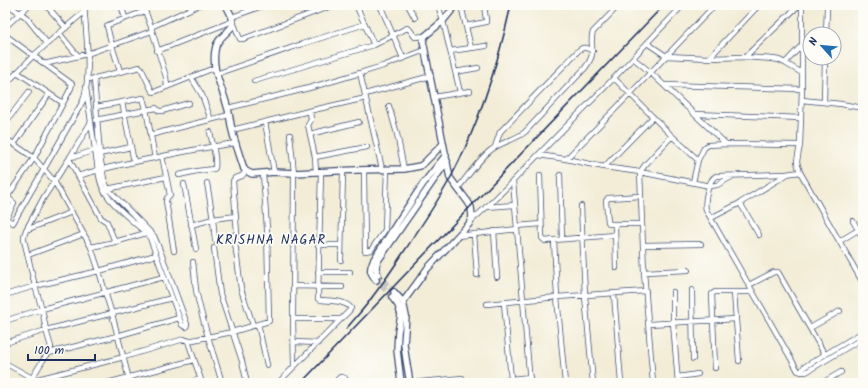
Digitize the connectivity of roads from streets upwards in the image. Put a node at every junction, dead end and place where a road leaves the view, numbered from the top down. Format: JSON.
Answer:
{"nodes":[{"id":1,"x":8,"y":5,"type":"edge"},
{"id":2,"x":29,"y":5,"type":"edge"},
{"id":3,"x":46,"y":5,"type":"edge"},
{"id":4,"x":84,"y":5,"type":"edge"},
{"id":5,"x":120,"y":5,"type":"edge"},
{"id":6,"x":143,"y":5,"type":"edge"},
{"id":7,"x":198,"y":5,"type":"edge"},
{"id":8,"x":226,"y":5,"type":"edge"},
{"id":9,"x":265,"y":5,"type":"edge"},
{"id":10,"x":334,"y":5,"type":"edge"},
{"id":11,"x":356,"y":5,"type":"edge"},
{"id":12,"x":380,"y":5,"type":"edge"},
{"id":13,"x":408,"y":5,"type":"edge"},
{"id":14,"x":438,"y":5,"type":"edge"},
{"id":15,"x":456,"y":5,"type":"edge"},
{"id":16,"x":461,"y":5,"type":"edge"},
{"id":17,"x":484,"y":5,"type":"edge"},
{"id":18,"x":619,"y":5,"type":"edge"},
{"id":19,"x":683,"y":5,"type":"edge"},
{"id":20,"x":715,"y":5,"type":"edge"},
{"id":21,"x":759,"y":5,"type":"edge"},
{"id":22,"x":802,"y":5,"type":"edge"},
{"id":23,"x":796,"y":6,"type":"edge"},
{"id":24,"x":826,"y":8,"type":"dead end"},
{"id":25,"x":84,"y":11,"type":"junction"},
{"id":26,"x":145,"y":11,"type":"junction"},
{"id":27,"x":802,"y":12,"type":"junction"},
{"id":28,"x":20,"y":13,"type":"junction"},
{"id":29,"x":126,"y":18,"type":"junction"},
{"id":30,"x":415,"y":18,"type":"dead end"},
{"id":31,"x":233,"y":21,"type":"junction"},
{"id":32,"x":443,"y":21,"type":"junction"},
{"id":33,"x":365,"y":24,"type":"junction"},
{"id":34,"x":466,"y":26,"type":"junction"},
{"id":35,"x":802,"y":26,"type":"edge"},
{"id":36,"x":826,"y":26,"type":"edge"},
{"id":37,"x":5,"y":27,"type":"edge"},
{"id":38,"x":66,"y":28,"type":"junction"},
{"id":39,"x":151,"y":29,"type":"junction"},
{"id":40,"x":59,"y":33,"type":"junction"},
{"id":41,"x":5,"y":35,"type":"edge"},
{"id":42,"x":394,"y":35,"type":"junction"},
{"id":43,"x":425,"y":36,"type":"junction"},
{"id":44,"x":47,"y":43,"type":"junction"},
{"id":45,"x":647,"y":43,"type":"junction"},
{"id":46,"x":802,"y":44,"type":"edge"},
{"id":47,"x":374,"y":45,"type":"junction"},
{"id":48,"x":112,"y":46,"type":"junction"},
{"id":49,"x":486,"y":46,"type":"dead end"},
{"id":50,"x":471,"y":48,"type":"junction"},
{"id":51,"x":157,"y":50,"type":"junction"},
{"id":52,"x":425,"y":50,"type":"junction"},
{"id":53,"x":450,"y":51,"type":"junction"},
{"id":54,"x":592,"y":51,"type":"junction"},
{"id":55,"x":87,"y":54,"type":"junction"},
{"id":56,"x":33,"y":56,"type":"junction"},
{"id":57,"x":78,"y":56,"type":"junction"},
{"id":58,"x":666,"y":56,"type":"junction"},
{"id":59,"x":745,"y":57,"type":"junction"},
{"id":60,"x":403,"y":58,"type":"junction"},
{"id":61,"x":634,"y":58,"type":"junction"},
{"id":62,"x":709,"y":58,"type":"junction"},
{"id":63,"x":785,"y":63,"type":"junction"},
{"id":64,"x":44,"y":64,"type":"junction"},
{"id":65,"x":802,"y":66,"type":"edge"},
{"id":66,"x":825,"y":66,"type":"edge"},
{"id":67,"x":478,"y":68,"type":"dead end"},
{"id":68,"x":120,"y":71,"type":"junction"},
{"id":69,"x":215,"y":71,"type":"junction"},
{"id":70,"x":17,"y":72,"type":"junction"},
{"id":71,"x":455,"y":72,"type":"junction"},
{"id":72,"x":650,"y":72,"type":"junction"},
{"id":73,"x":360,"y":73,"type":"junction"},
{"id":74,"x":802,"y":73,"type":"junction"},
{"id":75,"x":431,"y":76,"type":"junction"},
{"id":76,"x":191,"y":77,"type":"junction"},
{"id":77,"x":94,"y":78,"type":"junction"},
{"id":78,"x":614,"y":78,"type":"junction"},
{"id":79,"x":87,"y":79,"type":"junction"},
{"id":80,"x":254,"y":81,"type":"dead end"},
{"id":81,"x":5,"y":85,"type":"edge"},
{"id":82,"x":664,"y":85,"type":"junction"},
{"id":83,"x":167,"y":86,"type":"junction"},
{"id":84,"x":86,"y":88,"type":"junction"},
{"id":85,"x":802,"y":89,"type":"junction"},
{"id":86,"x":470,"y":91,"type":"dead end"},
{"id":87,"x":29,"y":92,"type":"dead end"},
{"id":88,"x":460,"y":92,"type":"junction"},
{"id":89,"x":49,"y":94,"type":"junction"},
{"id":90,"x":630,"y":94,"type":"junction"},
{"id":91,"x":365,"y":96,"type":"junction"},
{"id":92,"x":434,"y":97,"type":"junction"},
{"id":93,"x":802,"y":100,"type":"junction"},
{"id":94,"x":122,"y":102,"type":"junction"},
{"id":95,"x":824,"y":102,"type":"junction"},
{"id":96,"x":63,"y":103,"type":"junction"},
{"id":97,"x":189,"y":103,"type":"dead end"},
{"id":98,"x":389,"y":106,"type":"dead end"},
{"id":99,"x":96,"y":107,"type":"junction"},
{"id":100,"x":228,"y":108,"type":"junction"},
{"id":101,"x":863,"y":108,"type":"edge"},
{"id":102,"x":146,"y":109,"type":"junction"},
{"id":103,"x":310,"y":110,"type":"junction"},
{"id":104,"x":124,"y":114,"type":"junction"},
{"id":105,"x":695,"y":114,"type":"junction"},
{"id":106,"x":229,"y":116,"type":"junction"},
{"id":107,"x":652,"y":117,"type":"junction"},
{"id":108,"x":801,"y":118,"type":"junction"},
{"id":109,"x":211,"y":120,"type":"junction"},
{"id":110,"x":94,"y":121,"type":"junction"},
{"id":111,"x":264,"y":122,"type":"junction"},
{"id":112,"x":359,"y":122,"type":"dead end"},
{"id":113,"x":5,"y":123,"type":"edge"},
{"id":114,"x":232,"y":130,"type":"junction"},
{"id":115,"x":210,"y":132,"type":"dead end"},
{"id":116,"x":310,"y":134,"type":"junction"},
{"id":117,"x":150,"y":135,"type":"junction"},
{"id":118,"x":290,"y":135,"type":"dead end"},
{"id":119,"x":672,"y":136,"type":"junction"},
{"id":120,"x":5,"y":138,"type":"edge"},
{"id":121,"x":236,"y":143,"type":"junction"},
{"id":122,"x":14,"y":144,"type":"junction"},
{"id":123,"x":443,"y":144,"type":"junction"},
{"id":124,"x":726,"y":144,"type":"junction"},
{"id":125,"x":800,"y":145,"type":"junction"},
{"id":126,"x":213,"y":146,"type":"junction"},
{"id":127,"x":131,"y":147,"type":"junction"},
{"id":128,"x":367,"y":147,"type":"dead end"},
{"id":129,"x":495,"y":147,"type":"junction"},
{"id":130,"x":95,"y":150,"type":"junction"},
{"id":131,"x":99,"y":154,"type":"junction"},
{"id":132,"x":538,"y":155,"type":"junction"},
{"id":133,"x":162,"y":156,"type":"junction"},
{"id":134,"x":315,"y":157,"type":"junction"},
{"id":135,"x":34,"y":158,"type":"junction"},
{"id":136,"x":70,"y":158,"type":"junction"},
{"id":137,"x":154,"y":158,"type":"junction"},
{"id":138,"x":447,"y":158,"type":"junction"},
{"id":139,"x":566,"y":159,"type":"junction"},
{"id":140,"x":698,"y":160,"type":"junction"},
{"id":141,"x":134,"y":162,"type":"junction"},
{"id":142,"x":604,"y":167,"type":"junction"},
{"id":143,"x":44,"y":169,"type":"junction"},
{"id":144,"x":100,"y":169,"type":"junction"},
{"id":145,"x":385,"y":169,"type":"junction"},
{"id":146,"x":404,"y":169,"type":"junction"},
{"id":147,"x":364,"y":170,"type":"junction"},
{"id":148,"x":343,"y":171,"type":"junction"},
{"id":149,"x":246,"y":172,"type":"junction"},
{"id":150,"x":274,"y":172,"type":"junction"},
{"id":151,"x":319,"y":172,"type":"junction"},
{"id":152,"x":640,"y":172,"type":"junction"},
{"id":153,"x":800,"y":172,"type":"junction"},
{"id":154,"x":263,"y":173,"type":"junction"},
{"id":155,"x":294,"y":173,"type":"junction"},
{"id":156,"x":786,"y":174,"type":"junction"},
{"id":157,"x":179,"y":175,"type":"dead end"},
{"id":158,"x":540,"y":175,"type":"dead end"},
{"id":159,"x":560,"y":175,"type":"dead end"},
{"id":160,"x":734,"y":175,"type":"junction"},
{"id":161,"x":78,"y":176,"type":"junction"},
{"id":162,"x":166,"y":176,"type":"junction"},
{"id":163,"x":54,"y":181,"type":"junction"},
{"id":164,"x":513,"y":181,"type":"junction"},
{"id":165,"x":693,"y":182,"type":"junction"},
{"id":166,"x":207,"y":183,"type":"dead end"},
{"id":167,"x":184,"y":184,"type":"dead end"},
{"id":168,"x":710,"y":186,"type":"junction"},
{"id":169,"x":458,"y":188,"type":"junction"},
{"id":170,"x":106,"y":190,"type":"junction"},
{"id":171,"x":6,"y":196,"type":"edge"},
{"id":172,"x":641,"y":196,"type":"junction"},
{"id":173,"x":740,"y":203,"type":"junction"},
{"id":174,"x":515,"y":205,"type":"junction"},
{"id":175,"x":580,"y":206,"type":"dead end"},
{"id":176,"x":486,"y":207,"type":"junction"},
{"id":177,"x":72,"y":212,"type":"junction"},
{"id":178,"x":236,"y":216,"type":"junction"},
{"id":179,"x":711,"y":218,"type":"junction"},
{"id":180,"x":5,"y":219,"type":"edge"},
{"id":181,"x":213,"y":219,"type":"junction"},
{"id":182,"x":471,"y":221,"type":"junction"},
{"id":183,"x":853,"y":221,"type":"dead end"},
{"id":184,"x":541,"y":224,"type":"junction"},
{"id":185,"x":642,"y":224,"type":"junction"},
{"id":186,"x":191,"y":225,"type":"junction"},
{"id":187,"x":615,"y":225,"type":"junction"},
{"id":188,"x":517,"y":228,"type":"junction"},
{"id":189,"x":26,"y":230,"type":"junction"},
{"id":190,"x":858,"y":230,"type":"junction"},
{"id":191,"x":494,"y":232,"type":"junction"},
{"id":192,"x":146,"y":233,"type":"junction"},
{"id":193,"x":84,"y":234,"type":"junction"},
{"id":194,"x":474,"y":234,"type":"junction"},
{"id":195,"x":615,"y":235,"type":"junction"},
{"id":196,"x":759,"y":235,"type":"dead end"},
{"id":197,"x":458,"y":236,"type":"junction"},
{"id":198,"x":583,"y":238,"type":"junction"},
{"id":199,"x":863,"y":238,"type":"edge"},
{"id":200,"x":562,"y":239,"type":"junction"},
{"id":201,"x":215,"y":240,"type":"dead end"},
{"id":202,"x":554,"y":240,"type":"junction"},
{"id":203,"x":115,"y":242,"type":"junction"},
{"id":204,"x":840,"y":242,"type":"junction"},
{"id":205,"x":701,"y":244,"type":"dead end"},
{"id":206,"x":318,"y":245,"type":"junction"},
{"id":207,"x":341,"y":245,"type":"junction"},
{"id":208,"x":643,"y":245,"type":"junction"},
{"id":209,"x":91,"y":247,"type":"junction"},
{"id":210,"x":214,"y":248,"type":"dead end"},
{"id":211,"x":196,"y":249,"type":"dead end"},
{"id":212,"x":174,"y":251,"type":"dead end"},
{"id":213,"x":156,"y":254,"type":"junction"},
{"id":214,"x":28,"y":255,"type":"junction"},
{"id":215,"x":341,"y":260,"type":"dead end"},
{"id":216,"x":193,"y":262,"type":"dead end"},
{"id":217,"x":616,"y":268,"type":"dead end"},
{"id":218,"x":688,"y":270,"type":"dead end"},
{"id":219,"x":99,"y":271,"type":"junction"},
{"id":220,"x":318,"y":272,"type":"junction"},
{"id":221,"x":350,"y":272,"type":"dead end"},
{"id":222,"x":644,"y":272,"type":"junction"},
{"id":223,"x":861,"y":274,"type":"edge"},
{"id":224,"x":477,"y":275,"type":"dead end"},
{"id":225,"x":164,"y":277,"type":"junction"},
{"id":226,"x":377,"y":277,"type":"dead end"},
{"id":227,"x":497,"y":277,"type":"dead end"},
{"id":228,"x":863,"y":283,"type":"edge"},
{"id":229,"x":749,"y":285,"type":"junction"},
{"id":230,"x":35,"y":286,"type":"junction"},
{"id":231,"x":293,"y":286,"type":"junction"},
{"id":232,"x":318,"y":286,"type":"junction"},
{"id":233,"x":342,"y":287,"type":"dead end"},
{"id":234,"x":692,"y":290,"type":"dead end"},
{"id":235,"x":646,"y":291,"type":"junction"},
{"id":236,"x":105,"y":292,"type":"junction"},
{"id":237,"x":673,"y":292,"type":"dead end"},
{"id":238,"x":734,"y":292,"type":"junction"},
{"id":239,"x":752,"y":292,"type":"junction"},
{"id":240,"x":614,"y":294,"type":"junction"},
{"id":241,"x":5,"y":295,"type":"edge"},
{"id":242,"x":393,"y":295,"type":"tunnel mouth"},
{"id":243,"x":585,"y":296,"type":"junction"},
{"id":244,"x":557,"y":297,"type":"junction"},
{"id":245,"x":172,"y":298,"type":"junction"},
{"id":246,"x":523,"y":301,"type":"junction"},
{"id":247,"x":401,"y":303,"type":"junction"},
{"id":248,"x":504,"y":303,"type":"junction"},
{"id":249,"x":488,"y":304,"type":"dead end"},
{"id":250,"x":42,"y":309,"type":"junction"},
{"id":251,"x":840,"y":310,"type":"dead end"},
{"id":252,"x":112,"y":314,"type":"junction"},
{"id":253,"x":179,"y":318,"type":"junction"},
{"id":254,"x":293,"y":319,"type":"junction"},
{"id":255,"x":341,"y":319,"type":"junction"},
{"id":256,"x":736,"y":319,"type":"junction"},
{"id":257,"x":713,"y":320,"type":"junction"},
{"id":258,"x":5,"y":321,"type":"edge"},
{"id":259,"x":692,"y":321,"type":"junction"},
{"id":260,"x":673,"y":322,"type":"junction"},
{"id":261,"x":256,"y":324,"type":"junction"},
{"id":262,"x":649,"y":324,"type":"junction"},
{"id":263,"x":810,"y":328,"type":"junction"},
{"id":264,"x":46,"y":330,"type":"junction"},
{"id":265,"x":232,"y":332,"type":"junction"},
{"id":266,"x":117,"y":336,"type":"junction"},
{"id":267,"x":208,"y":336,"type":"junction"},
{"id":268,"x":862,"y":336,"type":"edge"},
{"id":269,"x":188,"y":341,"type":"junction"},
{"id":270,"x":5,"y":342,"type":"edge"},
{"id":271,"x":294,"y":342,"type":"junction"},
{"id":272,"x":318,"y":343,"type":"junction"},
{"id":273,"x":49,"y":353,"type":"junction"},
{"id":274,"x":825,"y":355,"type":"junction"},
{"id":275,"x":124,"y":358,"type":"junction"},
{"id":276,"x":693,"y":359,"type":"dead end"},
{"id":277,"x":194,"y":360,"type":"junction"},
{"id":278,"x":739,"y":361,"type":"dead end"},
{"id":279,"x":5,"y":363,"type":"edge"},
{"id":280,"x":267,"y":365,"type":"dead end"},
{"id":281,"x":294,"y":366,"type":"junction"},
{"id":282,"x":715,"y":368,"type":"dead end"},
{"id":283,"x":801,"y":372,"type":"junction"},
{"id":284,"x":841,"y":372,"type":"dead end"},
{"id":285,"x":698,"y":374,"type":"dead end"},
{"id":286,"x":128,"y":377,"type":"junction"},
{"id":287,"x":530,"y":377,"type":"junction"},
{"id":288,"x":678,"y":377,"type":"junction"},
{"id":289,"x":462,"y":378,"type":"dead end"},
{"id":290,"x":831,"y":378,"type":"junction"},
{"id":291,"x":511,"y":380,"type":"junction"},
{"id":292,"x":30,"y":381,"type":"edge"},
{"id":293,"x":201,"y":381,"type":"edge"},
{"id":294,"x":107,"y":383,"type":"edge"},
{"id":295,"x":130,"y":383,"type":"edge"},
{"id":296,"x":187,"y":383,"type":"edge"},
{"id":297,"x":222,"y":383,"type":"edge"},
{"id":298,"x":247,"y":383,"type":"edge"},
{"id":299,"x":278,"y":383,"type":"edge"},
{"id":300,"x":334,"y":383,"type":"edge"},
{"id":301,"x":347,"y":383,"type":"edge"},
{"id":302,"x":401,"y":383,"type":"edge"},
{"id":303,"x":410,"y":383,"type":"edge"},
{"id":304,"x":497,"y":383,"type":"edge"},
{"id":305,"x":530,"y":383,"type":"edge"},
{"id":306,"x":566,"y":383,"type":"edge"},
{"id":307,"x":593,"y":383,"type":"edge"},
{"id":308,"x":621,"y":383,"type":"edge"},
{"id":309,"x":653,"y":383,"type":"edge"},
{"id":310,"x":678,"y":383,"type":"edge"},
{"id":311,"x":822,"y":383,"type":"edge"},
{"id":312,"x":834,"y":383,"type":"edge"}],
"edges":[{"from":1,"to":28,"type":"street"},
{"from":2,"to":28,"type":"street"},
{"from":3,"to":38,"type":"street"},
{"from":4,"to":25,"type":"street"},
{"from":5,"to":29,"type":"street"},
{"from":6,"to":26,"type":"street"},
{"from":7,"to":39,"type":"street"},
{"from":8,"to":31,"type":"street"},
{"from":9,"to":31,"type":"street"},
{"from":10,"to":31,"type":"street"},
{"from":11,"to":33,"type":"street"},
{"from":12,"to":42,"type":"street"},
{"from":13,"to":30,"type":"street"},
{"from":14,"to":32,"type":"street"},
{"from":15,"to":32,"type":"street"},
{"from":16,"to":34,"type":"street"},
{"from":17,"to":34,"type":"street"},
{"from":18,"to":54,"type":"street"},
{"from":19,"to":45,"type":"street"},
{"from":20,"to":58,"type":"street"},
{"from":21,"to":62,"type":"street"},
{"from":22,"to":27,"type":"street"},
{"from":23,"to":27,"type":"street"},
{"from":23,"to":59,"type":"street"},
{"from":24,"to":36,"type":"street"},
{"from":25,"to":38,"type":"street"},
{"from":25,"to":55,"type":"street"},
{"from":26,"to":29,"type":"street"},
{"from":26,"to":39,"type":"street"},
{"from":27,"to":35,"type":"street"},
{"from":28,"to":37,"type":"street"},
{"from":28,"to":44,"type":"street"},
{"from":29,"to":48,"type":"street"},
{"from":31,"to":51,"type":"street"},
{"from":31,"to":69,"type":"street"},
{"from":32,"to":43,"type":"street"},
{"from":32,"to":53,"type":"street"},
{"from":33,"to":47,"type":"street"},
{"from":33,"to":69,"type":"street"},
{"from":34,"to":50,"type":"street"},
{"from":38,"to":40,"type":"street"},
{"from":39,"to":48,"type":"street"},
{"from":39,"to":51,"type":"street"},
{"from":40,"to":44,"type":"street"},
{"from":40,"to":57,"type":"street"},
{"from":41,"to":56,"type":"street"},
{"from":42,"to":43,"type":"street"},
{"from":42,"to":47,"type":"street"},
{"from":42,"to":60,"type":"street"},
{"from":43,"to":52,"type":"street"},
{"from":44,"to":56,"type":"street"},
{"from":45,"to":58,"type":"street"},
{"from":45,"to":61,"type":"street"},
{"from":46,"to":63,"type":"street"},
{"from":47,"to":80,"type":"street"},
{"from":48,"to":55,"type":"street"},
{"from":48,"to":68,"type":"street"},
{"from":49,"to":50,"type":"street"},
{"from":50,"to":53,"type":"street"},
{"from":51,"to":83,"type":"street"},
{"from":52,"to":60,"type":"street"},
{"from":52,"to":75,"type":"street"},
{"from":53,"to":71,"type":"street"},
{"from":54,"to":129,"type":"street"},
{"from":54,"to":129,"type":"street"},
{"from":55,"to":57,"type":"street"},
{"from":55,"to":79,"type":"street"},
{"from":56,"to":64,"type":"street"},
{"from":56,"to":70,"type":"street"},
{"from":57,"to":64,"type":"street"},
{"from":58,"to":62,"type":"street"},
{"from":58,"to":72,"type":"street"},
{"from":59,"to":62,"type":"street"},
{"from":59,"to":63,"type":"street"},
{"from":60,"to":73,"type":"street"},
{"from":61,"to":72,"type":"street"},
{"from":61,"to":78,"type":"street"},
{"from":63,"to":74,"type":"street"},
{"from":64,"to":96,"type":"street"},
{"from":65,"to":74,"type":"street"},
{"from":66,"to":95,"type":"street"},
{"from":67,"to":71,"type":"street"},
{"from":68,"to":77,"type":"street"},
{"from":68,"to":83,"type":"street"},
{"from":69,"to":76,"type":"street"},
{"from":69,"to":100,"type":"street"},
{"from":70,"to":81,"type":"street"},
{"from":70,"to":89,"type":"street"},
{"from":71,"to":88,"type":"street"},
{"from":72,"to":82,"type":"street"},
{"from":72,"to":90,"type":"street"},
{"from":73,"to":91,"type":"street"},
{"from":73,"to":100,"type":"street"},
{"from":74,"to":85,"type":"street"},
{"from":75,"to":91,"type":"street"},
{"from":75,"to":92,"type":"street"},
{"from":76,"to":83,"type":"street"},
{"from":76,"to":109,"type":"street"},
{"from":77,"to":79,"type":"street"},
{"from":77,"to":99,"type":"street"},
{"from":78,"to":90,"type":"street"},
{"from":78,"to":132,"type":"street"},
{"from":79,"to":84,"type":"street"},
{"from":82,"to":85,"type":"street"},
{"from":82,"to":105,"type":"street"},
{"from":84,"to":110,"type":"street"},
{"from":84,"to":143,"type":"street"},
{"from":85,"to":93,"type":"street"},
{"from":86,"to":88,"type":"street"},
{"from":87,"to":113,"type":"street"},
{"from":88,"to":92,"type":"street"},
{"from":89,"to":96,"type":"street"},
{"from":89,"to":122,"type":"street"},
{"from":90,"to":107,"type":"street"},
{"from":90,"to":139,"type":"street"},
{"from":91,"to":103,"type":"street"},
{"from":91,"to":145,"type":"street"},
{"from":92,"to":123,"type":"street"},
{"from":93,"to":95,"type":"street"},
{"from":93,"to":108,"type":"street"},
{"from":94,"to":99,"type":"street"},
{"from":94,"to":102,"type":"street"},
{"from":94,"to":104,"type":"street"},
{"from":95,"to":101,"type":"street"},
{"from":96,"to":135,"type":"street"},
{"from":97,"to":102,"type":"street"},
{"from":98,"to":146,"type":"street"},
{"from":99,"to":110,"type":"street"},
{"from":100,"to":106,"type":"street"},
{"from":102,"to":104,"type":"street"},
{"from":102,"to":117,"type":"street"},
{"from":103,"to":111,"type":"street"},
{"from":103,"to":116,"type":"street"},
{"from":104,"to":110,"type":"street"},
{"from":104,"to":127,"type":"street"},
{"from":105,"to":108,"type":"street"},
{"from":105,"to":124,"type":"street"},
{"from":106,"to":109,"type":"street"},
{"from":106,"to":114,"type":"street"},
{"from":107,"to":119,"type":"street"},
{"from":107,"to":142,"type":"street"},
{"from":108,"to":125,"type":"street"},
{"from":109,"to":117,"type":"street"},
{"from":110,"to":130,"type":"street"},
{"from":110,"to":131,"type":"street"},
{"from":110,"to":136,"type":"street"},
{"from":111,"to":114,"type":"street"},
{"from":111,"to":150,"type":"street"},
{"from":112,"to":116,"type":"street"},
{"from":114,"to":121,"type":"street"},
{"from":115,"to":126,"type":"street"},
{"from":116,"to":134,"type":"street"},
{"from":117,"to":137,"type":"street"},
{"from":118,"to":155,"type":"street"},
{"from":119,"to":140,"type":"street"},
{"from":119,"to":152,"type":"street"},
{"from":120,"to":122,"type":"street"},
{"from":121,"to":126,"type":"street"},
{"from":121,"to":149,"type":"street"},
{"from":122,"to":135,"type":"street"},
{"from":123,"to":138,"type":"street"},
{"from":123,"to":146,"type":"street"},
{"from":124,"to":125,"type":"street"},
{"from":124,"to":140,"type":"street"},
{"from":125,"to":153,"type":"street"},
{"from":126,"to":133,"type":"street"},
{"from":126,"to":157,"type":"street"},
{"from":127,"to":131,"type":"street"},
{"from":127,"to":141,"type":"street"},
{"from":128,"to":134,"type":"street"},
{"from":129,"to":169,"type":"street"},
{"from":130,"to":136,"type":"street"},
{"from":130,"to":144,"type":"street"},
{"from":131,"to":144,"type":"street"},
{"from":132,"to":139,"type":"street"},
{"from":132,"to":164,"type":"street"},
{"from":133,"to":137,"type":"street"},
{"from":133,"to":162,"type":"street"},
{"from":134,"to":151,"type":"street"},
{"from":135,"to":143,"type":"street"},
{"from":135,"to":171,"type":"street"},
{"from":136,"to":161,"type":"street"},
{"from":136,"to":163,"type":"street"},
{"from":137,"to":141,"type":"street"},
{"from":138,"to":169,"type":"street"},
{"from":138,"to":226,"type":"street"},
{"from":139,"to":142,"type":"street"},
{"from":140,"to":165,"type":"street"},
{"from":141,"to":144,"type":"street"},
{"from":142,"to":152,"type":"street"},
{"from":143,"to":163,"type":"street"},
{"from":143,"to":180,"type":"street"},
{"from":144,"to":161,"type":"street"},
{"from":144,"to":170,"type":"street"},
{"from":145,"to":146,"type":"street"},
{"from":145,"to":147,"type":"street"},
{"from":145,"to":147,"type":"street"},
{"from":147,"to":148,"type":"street"},
{"from":148,"to":151,"type":"street"},
{"from":148,"to":207,"type":"street"},
{"from":149,"to":154,"type":"street"},
{"from":149,"to":178,"type":"street"},
{"from":150,"to":154,"type":"street"},
{"from":150,"to":155,"type":"street"},
{"from":151,"to":155,"type":"street"},
{"from":151,"to":206,"type":"street"},
{"from":152,"to":165,"type":"street"},
{"from":152,"to":172,"type":"street"},
{"from":153,"to":156,"type":"street"},
{"from":153,"to":204,"type":"street"},
{"from":154,"to":261,"type":"street"},
{"from":155,"to":231,"type":"street"},
{"from":156,"to":160,"type":"street"},
{"from":156,"to":173,"type":"street"},
{"from":158,"to":184,"type":"street"},
{"from":159,"to":200,"type":"street"},
{"from":160,"to":168,"type":"street"},
{"from":160,"to":168,"type":"street"},
{"from":161,"to":203,"type":"street"},
{"from":162,"to":170,"type":"street"},
{"from":162,"to":212,"type":"street"},
{"from":163,"to":177,"type":"street"},
{"from":163,"to":189,"type":"street"},
{"from":164,"to":174,"type":"street"},
{"from":164,"to":176,"type":"street"},
{"from":165,"to":168,"type":"street"},
{"from":166,"to":181,"type":"street"},
{"from":167,"to":186,"type":"street"},
{"from":168,"to":179,"type":"street"},
{"from":169,"to":182,"type":"street"},
{"from":170,"to":192,"type":"street"},
{"from":170,"to":253,"type":"street"},
{"from":171,"to":180,"type":"street"},
{"from":172,"to":185,"type":"street"},
{"from":172,"to":187,"type":"street"},
{"from":173,"to":179,"type":"street"},
{"from":173,"to":196,"type":"street"},
{"from":174,"to":176,"type":"street"},
{"from":174,"to":188,"type":"street"},
{"from":175,"to":198,"type":"street"},
{"from":176,"to":182,"type":"street"},
{"from":177,"to":189,"type":"street"},
{"from":177,"to":193,"type":"street"},
{"from":178,"to":181,"type":"street"},
{"from":178,"to":261,"type":"street"},
{"from":179,"to":229,"type":"street"},
{"from":181,"to":186,"type":"street"},
{"from":181,"to":201,"type":"street"},
{"from":182,"to":197,"type":"street"},
{"from":183,"to":190,"type":"street"},
{"from":184,"to":188,"type":"street"},
{"from":184,"to":202,"type":"street"},
{"from":185,"to":187,"type":"street"},
{"from":185,"to":208,"type":"street"},
{"from":186,"to":211,"type":"street"},
{"from":187,"to":195,"type":"street"},
{"from":188,"to":191,"type":"street"},
{"from":188,"to":246,"type":"street"},
{"from":189,"to":214,"type":"street"},
{"from":190,"to":199,"type":"street"},
{"from":190,"to":204,"type":"street"},
{"from":191,"to":194,"type":"street"},
{"from":191,"to":227,"type":"street"},
{"from":192,"to":203,"type":"street"},
{"from":192,"to":213,"type":"street"},
{"from":193,"to":209,"type":"street"},
{"from":193,"to":214,"type":"street"},
{"from":194,"to":197,"type":"street"},
{"from":194,"to":224,"type":"street"},
{"from":195,"to":198,"type":"street"},
{"from":195,"to":217,"type":"street"},
{"from":197,"to":247,"type":"street"},
{"from":198,"to":200,"type":"street"},
{"from":198,"to":243,"type":"street"},
{"from":200,"to":202,"type":"street"},
{"from":202,"to":244,"type":"street"},
{"from":203,"to":209,"type":"street"},
{"from":204,"to":223,"type":"street"},
{"from":205,"to":208,"type":"street"},
{"from":206,"to":207,"type":"street"},
{"from":206,"to":220,"type":"street"},
{"from":207,"to":215,"type":"street"},
{"from":208,"to":222,"type":"street"},
{"from":209,"to":219,"type":"street"},
{"from":210,"to":265,"type":"street"},
{"from":213,"to":219,"type":"street"},
{"from":213,"to":225,"type":"street"},
{"from":214,"to":230,"type":"street"},
{"from":216,"to":267,"type":"street"},
{"from":218,"to":222,"type":"street"},
{"from":219,"to":230,"type":"street"},
{"from":219,"to":236,"type":"street"},
{"from":220,"to":221,"type":"street"},
{"from":220,"to":232,"type":"street"},
{"from":222,"to":235,"type":"street"},
{"from":223,"to":228,"type":"street"},
{"from":225,"to":236,"type":"street"},
{"from":225,"to":245,"type":"street"},
{"from":229,"to":239,"type":"street"},
{"from":229,"to":263,"type":"street"},
{"from":230,"to":241,"type":"street"},
{"from":230,"to":250,"type":"street"},
{"from":231,"to":232,"type":"street"},
{"from":231,"to":254,"type":"street"},
{"from":232,"to":233,"type":"street"},
{"from":232,"to":255,"type":"street"},
{"from":234,"to":259,"type":"street"},
{"from":235,"to":240,"type":"street"},
{"from":235,"to":262,"type":"street"},
{"from":236,"to":250,"type":"street"},
{"from":236,"to":252,"type":"street"},
{"from":237,"to":260,"type":"street"},
{"from":238,"to":239,"type":"street"},
{"from":238,"to":256,"type":"street"},
{"from":238,"to":257,"type":"street"},
{"from":239,"to":283,"type":"street"},
{"from":240,"to":243,"type":"street"},
{"from":240,"to":308,"type":"street"},
{"from":242,"to":247,"type":"street"},
{"from":243,"to":244,"type":"street"},
{"from":243,"to":307,"type":"street"},
{"from":244,"to":246,"type":"street"},
{"from":244,"to":306,"type":"street"},
{"from":245,"to":252,"type":"street"},
{"from":245,"to":253,"type":"street"},
{"from":246,"to":248,"type":"street"},
{"from":246,"to":287,"type":"street"},
{"from":247,"to":302,"type":"street"},
{"from":247,"to":303,"type":"street"},
{"from":248,"to":249,"type":"street"},
{"from":248,"to":291,"type":"street"},
{"from":250,"to":258,"type":"street"},
{"from":250,"to":264,"type":"street"},
{"from":251,"to":263,"type":"street"},
{"from":252,"to":264,"type":"street"},
{"from":252,"to":266,"type":"street"},
{"from":253,"to":266,"type":"street"},
{"from":254,"to":255,"type":"street"},
{"from":254,"to":271,"type":"street"},
{"from":255,"to":272,"type":"street"},
{"from":256,"to":257,"type":"street"},
{"from":256,"to":278,"type":"street"},
{"from":257,"to":259,"type":"street"},
{"from":257,"to":282,"type":"street"},
{"from":259,"to":260,"type":"street"},
{"from":259,"to":276,"type":"street"},
{"from":260,"to":262,"type":"street"},
{"from":260,"to":288,"type":"street"},
{"from":261,"to":265,"type":"street"},
{"from":261,"to":280,"type":"street"},
{"from":262,"to":309,"type":"street"},
{"from":263,"to":274,"type":"street"},
{"from":264,"to":270,"type":"street"},
{"from":264,"to":273,"type":"street"},
{"from":265,"to":267,"type":"street"},
{"from":265,"to":298,"type":"street"},
{"from":266,"to":273,"type":"street"},
{"from":266,"to":275,"type":"street"},
{"from":267,"to":269,"type":"street"},
{"from":267,"to":297,"type":"street"},
{"from":268,"to":274,"type":"street"},
{"from":268,"to":283,"type":"street"},
{"from":269,"to":275,"type":"street"},
{"from":269,"to":277,"type":"street"},
{"from":271,"to":272,"type":"street"},
{"from":271,"to":281,"type":"street"},
{"from":272,"to":281,"type":"street"},
{"from":273,"to":292,"type":"street"},
{"from":274,"to":283,"type":"street"},
{"from":275,"to":286,"type":"street"},
{"from":275,"to":292,"type":"street"},
{"from":277,"to":286,"type":"street"},
{"from":277,"to":293,"type":"street"},
{"from":279,"to":292,"type":"street"},
{"from":281,"to":299,"type":"street"},
{"from":284,"to":290,"type":"street"},
{"from":285,"to":288,"type":"street"},
{"from":286,"to":294,"type":"street"},
{"from":286,"to":295,"type":"street"},
{"from":287,"to":291,"type":"street"},
{"from":287,"to":305,"type":"street"},
{"from":288,"to":310,"type":"street"},
{"from":289,"to":303,"type":"street"},
{"from":290,"to":311,"type":"street"},
{"from":290,"to":312,"type":"street"},
{"from":291,"to":304,"type":"street"},
{"from":293,"to":296,"type":"street"},
{"from":300,"to":301,"type":"street"}]}
